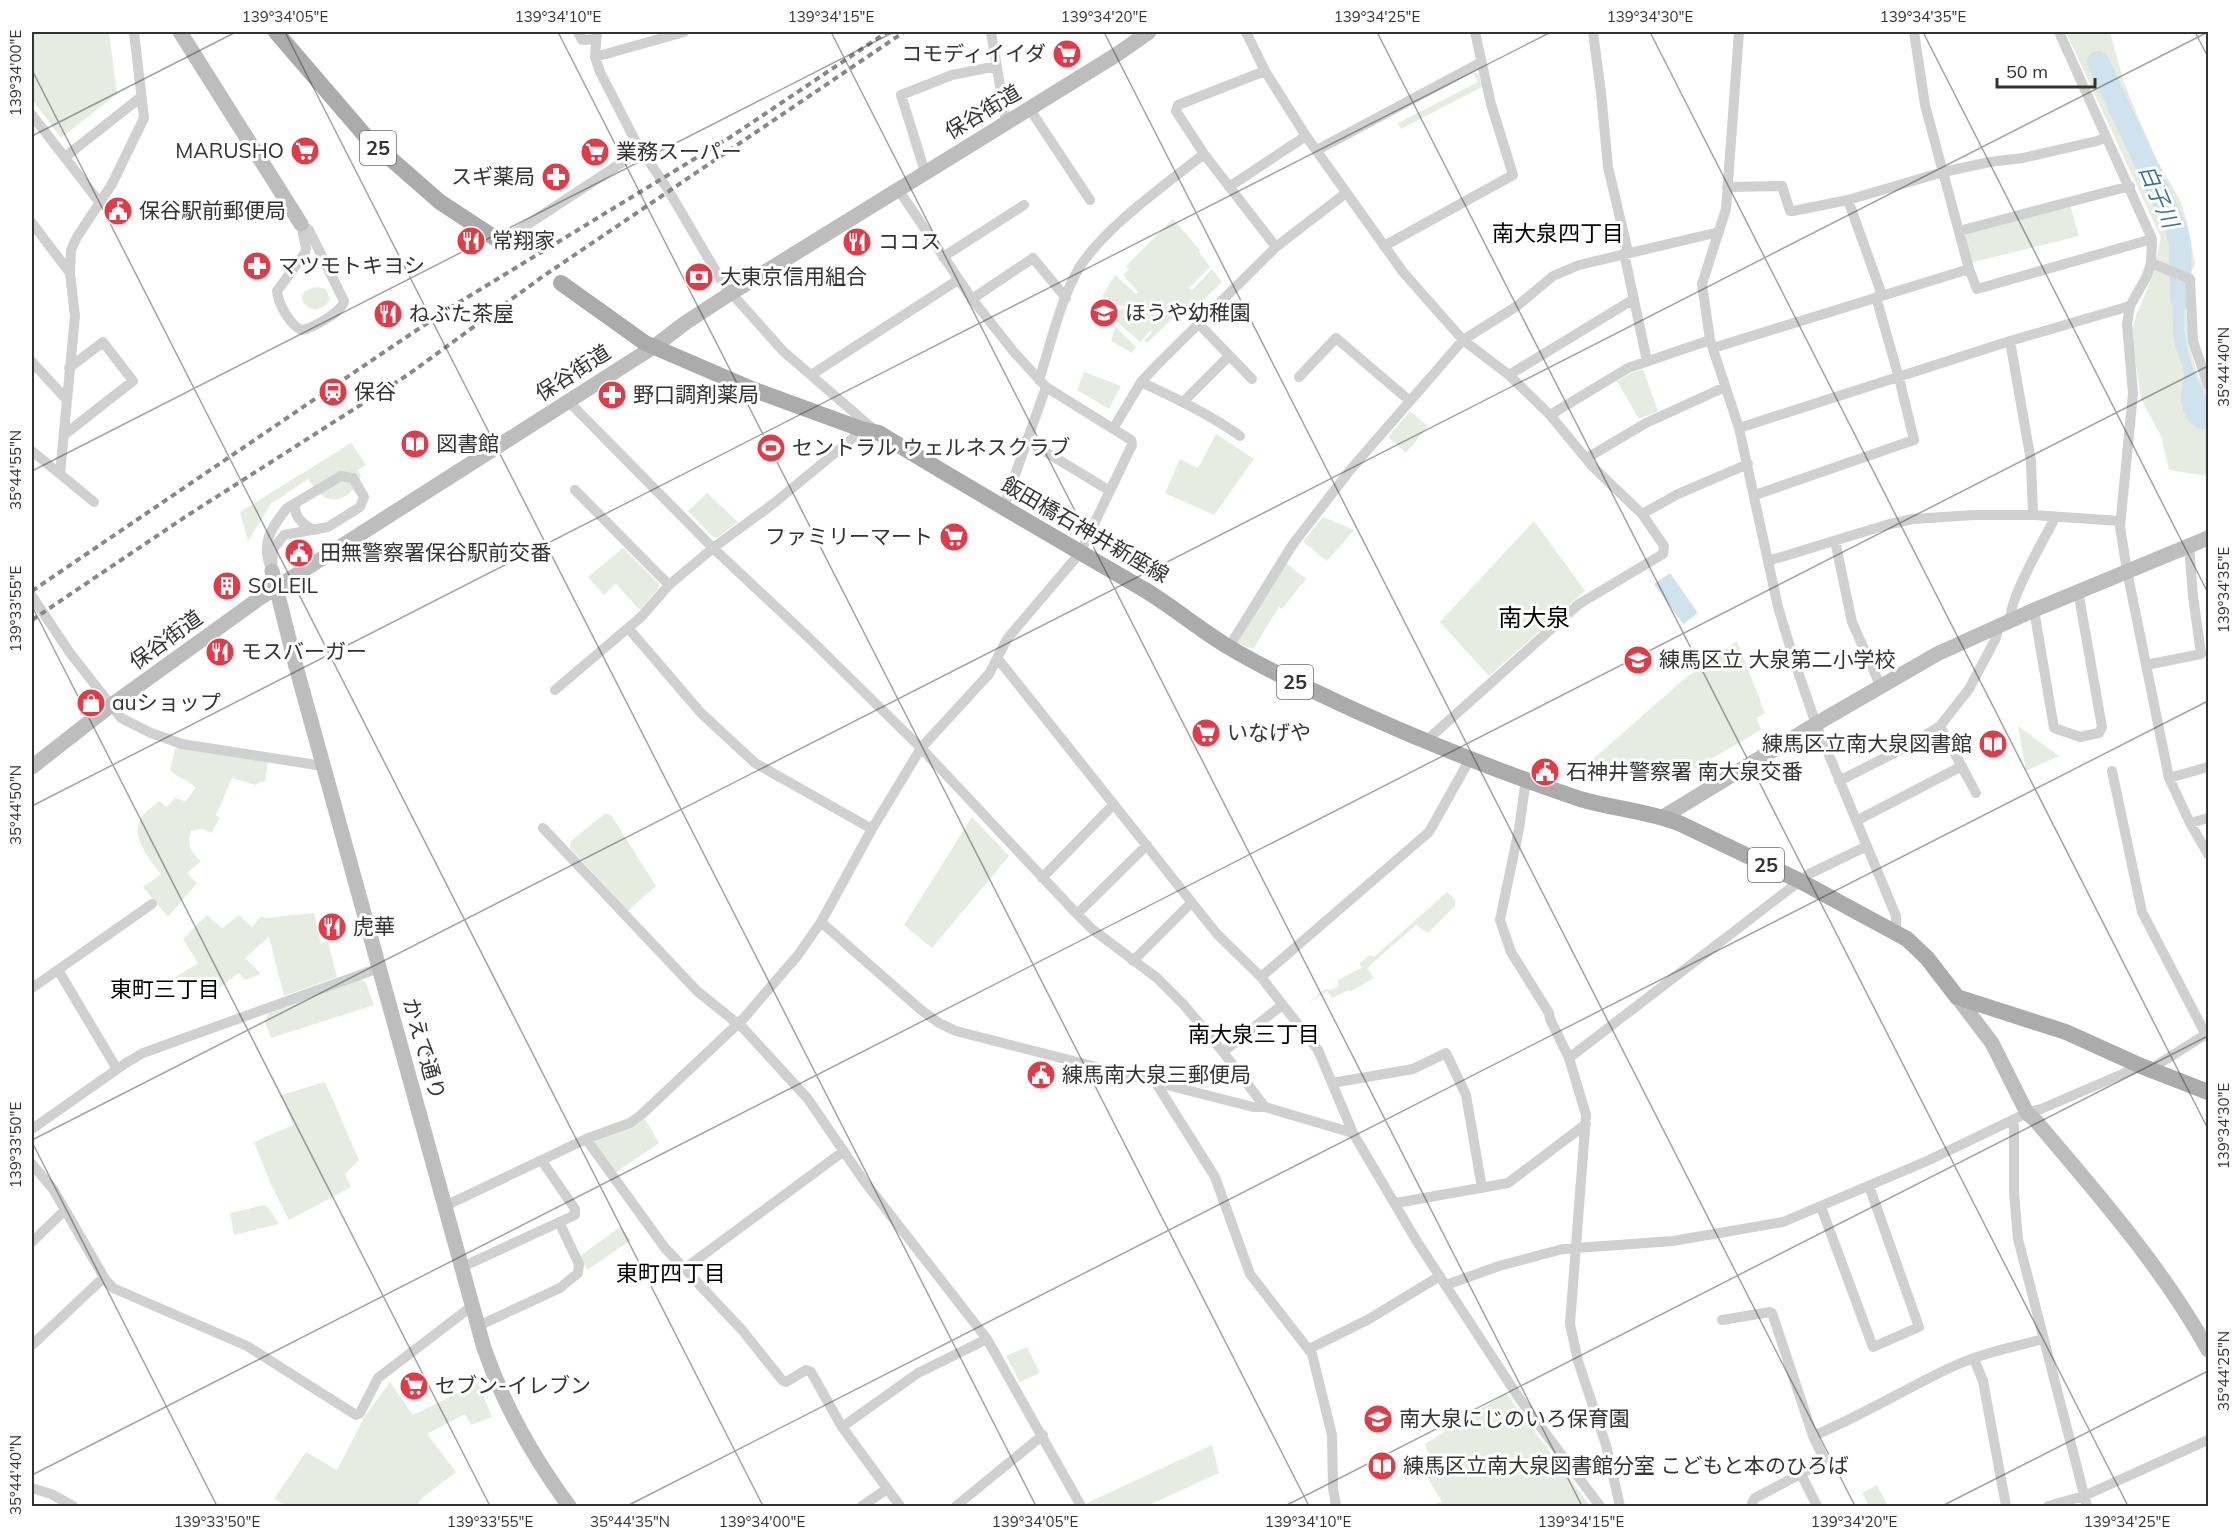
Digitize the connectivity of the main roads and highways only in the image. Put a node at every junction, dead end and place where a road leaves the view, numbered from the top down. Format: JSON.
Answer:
{"nodes":[{"id":1,"x":276,"y":32,"type":"edge"},
{"id":2,"x":501,"y":242,"type":"road end"},
{"id":3,"x":561,"y":283,"type":"dead end"},
{"id":4,"x":2208,"y":1092,"type":"edge"}],
"edges":[{"from":1,"to":2,"type":"main road","number":"25"},
{"from":3,"to":4,"type":"main road","name":"飯田橋石神井新座線","number":"25"}]}
